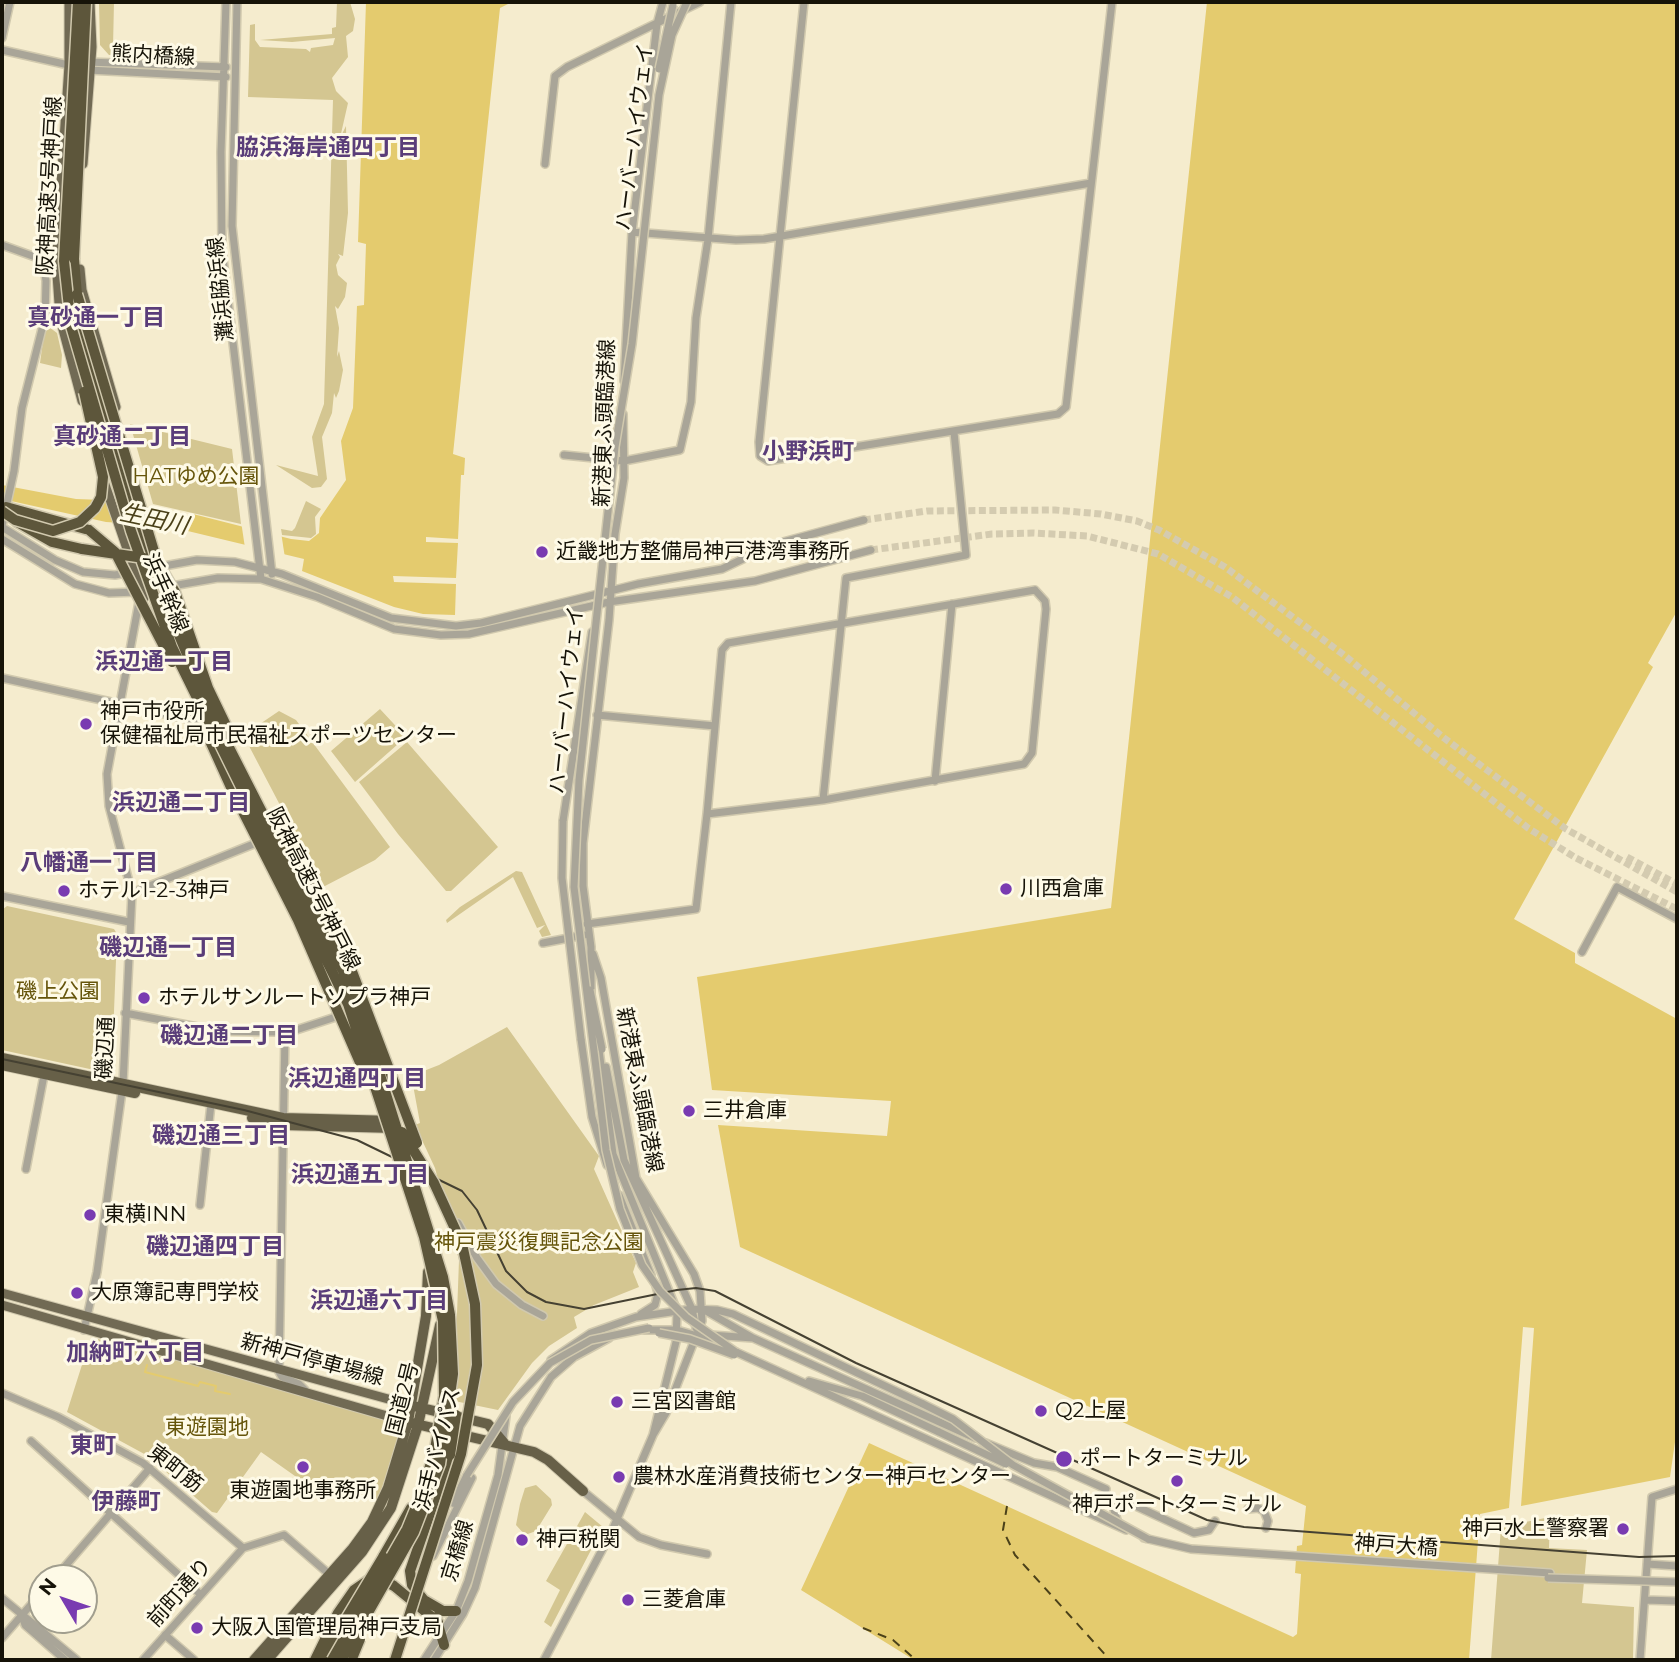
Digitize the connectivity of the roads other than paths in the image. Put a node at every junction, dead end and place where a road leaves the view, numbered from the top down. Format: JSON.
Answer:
{"nodes":[{"id":1,"x":10,"y":2,"type":"edge"},
{"id":2,"x":69,"y":2,"type":"edge"},
{"id":3,"x":78,"y":2,"type":"edge"},
{"id":4,"x":88,"y":2,"type":"edge"},
{"id":5,"x":226,"y":2,"type":"edge"},
{"id":6,"x":237,"y":2,"type":"edge"},
{"id":7,"x":663,"y":2,"type":"edge"},
{"id":8,"x":674,"y":2,"type":"edge"},
{"id":9,"x":687,"y":2,"type":"edge"},
{"id":10,"x":700,"y":2,"type":"edge"},
{"id":11,"x":731,"y":2,"type":"edge"},
{"id":12,"x":804,"y":2,"type":"edge"},
{"id":13,"x":1112,"y":2,"type":"edge"},
{"id":14,"x":657,"y":24,"type":"junction"},
{"id":15,"x":2,"y":38,"type":"edge"},
{"id":16,"x":2,"y":50,"type":"edge"},
{"id":17,"x":69,"y":65,"type":"junction"},
{"id":18,"x":91,"y":66,"type":"junction"},
{"id":19,"x":224,"y":67,"type":"junction"},
{"id":20,"x":234,"y":67,"type":"junction"},
{"id":21,"x":224,"y":77,"type":"junction"},
{"id":22,"x":234,"y":77,"type":"junction"},
{"id":23,"x":545,"y":164,"type":"dead end"},
{"id":24,"x":1091,"y":183,"type":"junction"},
{"id":25,"x":632,"y":232,"type":"junction"},
{"id":26,"x":780,"y":236,"type":"junction"},
{"id":27,"x":708,"y":239,"type":"junction"},
{"id":28,"x":2,"y":245,"type":"edge"},
{"id":29,"x":77,"y":294,"type":"junction"},
{"id":30,"x":45,"y":317,"type":"junction"},
{"id":31,"x":60,"y":317,"type":"junction"},
{"id":32,"x":76,"y":342,"type":"junction"},
{"id":33,"x":954,"y":432,"type":"junction"},
{"id":34,"x":564,"y":455,"type":"dead end"},
{"id":35,"x":624,"y":461,"type":"junction"},
{"id":36,"x":5,"y":507,"type":"edge"},
{"id":37,"x":15,"y":520,"type":"junction"},
{"id":38,"x":864,"y":520,"type":"tunnel mouth"},
{"id":39,"x":2,"y":527,"type":"edge"},
{"id":40,"x":2,"y":539,"type":"edge"},
{"id":41,"x":870,"y":550,"type":"tunnel mouth"},
{"id":42,"x":162,"y":566,"type":"junction"},
{"id":43,"x":260,"y":567,"type":"junction"},
{"id":44,"x":149,"y":568,"type":"junction"},
{"id":45,"x":272,"y":571,"type":"junction"},
{"id":46,"x":135,"y":572,"type":"junction"},
{"id":47,"x":261,"y":579,"type":"junction"},
{"id":48,"x":272,"y":582,"type":"junction"},
{"id":49,"x":167,"y":587,"type":"junction"},
{"id":50,"x":155,"y":589,"type":"junction"},
{"id":51,"x":611,"y":590,"type":"junction"},
{"id":52,"x":141,"y":592,"type":"junction"},
{"id":53,"x":610,"y":602,"type":"junction"},
{"id":54,"x":952,"y":604,"type":"junction"},
{"id":55,"x":842,"y":622,"type":"junction"},
{"id":56,"x":159,"y":627,"type":"junction"},
{"id":57,"x":592,"y":632,"type":"junction"},
{"id":58,"x":132,"y":645,"type":"junction"},
{"id":59,"x":2,"y":678,"type":"edge"},
{"id":60,"x":192,"y":690,"type":"junction"},
{"id":61,"x":120,"y":704,"type":"junction"},
{"id":62,"x":597,"y":715,"type":"junction"},
{"id":63,"x":204,"y":719,"type":"junction"},
{"id":64,"x":715,"y":726,"type":"junction"},
{"id":65,"x":240,"y":768,"type":"junction"},
{"id":66,"x":935,"y":781,"type":"junction"},
{"id":67,"x":823,"y":800,"type":"junction"},
{"id":68,"x":707,"y":814,"type":"junction"},
{"id":69,"x":274,"y":824,"type":"junction"},
{"id":70,"x":261,"y":841,"type":"junction"},
{"id":71,"x":132,"y":892,"type":"junction"},
{"id":72,"x":2,"y":896,"type":"edge"},
{"id":73,"x":1677,"y":919,"type":"edge"},
{"id":74,"x":130,"y":922,"type":"junction"},
{"id":75,"x":587,"y":924,"type":"junction"},
{"id":76,"x":589,"y":934,"type":"junction"},
{"id":77,"x":580,"y":938,"type":"junction"},
{"id":78,"x":543,"y":943,"type":"dead end"},
{"id":79,"x":591,"y":947,"type":"junction"},
{"id":80,"x":1582,"y":952,"type":"dead end"},
{"id":81,"x":360,"y":1009,"type":"junction"},
{"id":82,"x":349,"y":1012,"type":"junction"},
{"id":83,"x":125,"y":1013,"type":"junction"},
{"id":84,"x":285,"y":1032,"type":"junction"},
{"id":85,"x":2,"y":1058,"type":"edge"},
{"id":86,"x":2,"y":1065,"type":"edge"},
{"id":87,"x":45,"y":1071,"type":"junction"},
{"id":88,"x":122,"y":1087,"type":"junction"},
{"id":89,"x":210,"y":1107,"type":"junction"},
{"id":90,"x":283,"y":1122,"type":"junction"},
{"id":91,"x":385,"y":1124,"type":"junction"},
{"id":92,"x":398,"y":1124,"type":"junction"},
{"id":93,"x":26,"y":1169,"type":"dead end"},
{"id":94,"x":200,"y":1205,"type":"dead end"},
{"id":95,"x":454,"y":1221,"type":"junction"},
{"id":96,"x":486,"y":1278,"type":"dead end"},
{"id":97,"x":2,"y":1293,"type":"edge"},
{"id":98,"x":2,"y":1305,"type":"edge"},
{"id":99,"x":692,"y":1309,"type":"junction"},
{"id":100,"x":703,"y":1309,"type":"junction"},
{"id":101,"x":677,"y":1311,"type":"junction"},
{"id":102,"x":543,"y":1316,"type":"dead end"},
{"id":103,"x":636,"y":1317,"type":"junction"},
{"id":104,"x":88,"y":1318,"type":"junction"},
{"id":105,"x":649,"y":1328,"type":"dead end"},
{"id":106,"x":84,"y":1330,"type":"junction"},
{"id":107,"x":677,"y":1330,"type":"junction"},
{"id":108,"x":659,"y":1333,"type":"dead end"},
{"id":109,"x":698,"y":1335,"type":"junction"},
{"id":110,"x":752,"y":1338,"type":"junction"},
{"id":111,"x":736,"y":1353,"type":"junction"},
{"id":112,"x":281,"y":1370,"type":"junction"},
{"id":113,"x":453,"y":1374,"type":"junction"},
{"id":114,"x":306,"y":1391,"type":"junction"},
{"id":115,"x":2,"y":1393,"type":"edge"},
{"id":116,"x":415,"y":1406,"type":"junction"},
{"id":117,"x":413,"y":1423,"type":"junction"},
{"id":118,"x":653,"y":1436,"type":"junction"},
{"id":119,"x":31,"y":1441,"type":"dead end"},
{"id":120,"x":510,"y":1445,"type":"junction"},
{"id":121,"x":435,"y":1449,"type":"junction"},
{"id":122,"x":150,"y":1468,"type":"junction"},
{"id":123,"x":472,"y":1478,"type":"dead end"},
{"id":124,"x":1105,"y":1489,"type":"dead end"},
{"id":125,"x":1677,"y":1489,"type":"edge"},
{"id":126,"x":583,"y":1491,"type":"joint"},
{"id":127,"x":1248,"y":1509,"type":"dead end"},
{"id":128,"x":112,"y":1513,"type":"junction"},
{"id":129,"x":616,"y":1521,"type":"junction"},
{"id":130,"x":1215,"y":1521,"type":"dead end"},
{"id":131,"x":1119,"y":1524,"type":"junction"},
{"id":132,"x":1266,"y":1528,"type":"dead end"},
{"id":133,"x":1148,"y":1540,"type":"junction"},
{"id":134,"x":243,"y":1548,"type":"junction"},
{"id":135,"x":430,"y":1551,"type":"junction"},
{"id":136,"x":707,"y":1554,"type":"dead end"},
{"id":137,"x":67,"y":1564,"type":"edge"},
{"id":138,"x":1647,"y":1564,"type":"junction"},
{"id":139,"x":1677,"y":1566,"type":"edge"},
{"id":140,"x":330,"y":1574,"type":"junction"},
{"id":141,"x":1549,"y":1576,"type":"junction"},
{"id":142,"x":390,"y":1577,"type":"junction"},
{"id":143,"x":425,"y":1577,"type":"junction"},
{"id":144,"x":1677,"y":1585,"type":"edge"},
{"id":145,"x":201,"y":1595,"type":"junction"},
{"id":146,"x":2,"y":1598,"type":"edge"},
{"id":147,"x":1644,"y":1600,"type":"junction"},
{"id":148,"x":1677,"y":1601,"type":"edge"},
{"id":149,"x":425,"y":1605,"type":"junction"},
{"id":150,"x":28,"y":1609,"type":"edge"},
{"id":151,"x":456,"y":1611,"type":"junction"},
{"id":152,"x":22,"y":1616,"type":"junction"},
{"id":153,"x":441,"y":1622,"type":"junction"},
{"id":154,"x":335,"y":1629,"type":"junction"},
{"id":155,"x":165,"y":1635,"type":"junction"},
{"id":156,"x":2,"y":1638,"type":"edge"},
{"id":157,"x":444,"y":1645,"type":"junction"},
{"id":158,"x":65,"y":1660,"type":"edge"},
{"id":159,"x":77,"y":1660,"type":"edge"},
{"id":160,"x":143,"y":1660,"type":"edge"},
{"id":161,"x":194,"y":1660,"type":"edge"},
{"id":162,"x":254,"y":1660,"type":"edge"},
{"id":163,"x":267,"y":1660,"type":"edge"},
{"id":164,"x":315,"y":1660,"type":"edge"},
{"id":165,"x":324,"y":1660,"type":"edge"},
{"id":166,"x":332,"y":1660,"type":"edge"},
{"id":167,"x":341,"y":1660,"type":"edge"},
{"id":168,"x":352,"y":1660,"type":"edge"},
{"id":169,"x":396,"y":1660,"type":"edge"},
{"id":170,"x":424,"y":1660,"type":"edge"},
{"id":171,"x":434,"y":1660,"type":"edge"},
{"id":172,"x":544,"y":1660,"type":"edge"},
{"id":173,"x":1640,"y":1660,"type":"edge"}],
"edges":[{"from":1,"to":15,"type":"street"},
{"from":2,"to":17,"type":"main road","name":"浜手幹線"},
{"from":3,"to":32,"type":"highway","name":"阪神高速3号神戸線","bridge":true},
{"from":4,"to":18,"type":"main road","name":"浜手幹線"},
{"from":4,"to":29,"type":"highway","name":"阪神高速3号神戸線","bridge":true},
{"from":5,"to":19,"type":"street","name":"灘浜脇浜線"},
{"from":6,"to":20,"type":"street","name":"灘浜脇浜線"},
{"from":7,"to":14,"type":"street","name":"新港東ふ頭臨港線"},
{"from":8,"to":57,"type":"street","name":"ハーバーハイウェイ","bridge":true},
{"from":9,"to":77,"type":"street","name":"ハーバーハイウェイ","bridge":true},
{"from":10,"to":14,"type":"street"},
{"from":11,"to":27,"type":"street"},
{"from":12,"to":26,"type":"street"},
{"from":13,"to":24,"type":"street"},
{"from":14,"to":23,"type":"street"},
{"from":14,"to":25,"type":"street","name":"新港東ふ頭臨港線"},
{"from":16,"to":17,"type":"street","name":"熊内橋線"},
{"from":17,"to":18,"type":"street","name":"熊内橋線"},
{"from":17,"to":31,"type":"main road","name":"浜手幹線"},
{"from":18,"to":19,"type":"street","name":"熊内橋線"},
{"from":18,"to":21,"type":"street","name":"熊内橋線"},
{"from":18,"to":42,"type":"main road","name":"浜手幹線","bridge":true},
{"from":19,"to":20,"type":"street","name":"熊内橋線"},
{"from":19,"to":21,"type":"street","name":"灘浜脇浜線"},
{"from":20,"to":22,"type":"street","name":"灘浜脇浜線"},
{"from":21,"to":22,"type":"street","name":"熊内橋線"},
{"from":21,"to":43,"type":"street","name":"灘浜脇浜線"},
{"from":22,"to":45,"type":"street","name":"灘浜脇浜線"},
{"from":24,"to":26,"type":"street"},
{"from":24,"to":33,"type":"street"},
{"from":25,"to":27,"type":"street"},
{"from":25,"to":35,"type":"street","name":"新港東ふ頭臨港線"},
{"from":26,"to":27,"type":"street"},
{"from":26,"to":33,"type":"street"},
{"from":27,"to":35,"type":"street"},
{"from":28,"to":30,"type":"street"},
{"from":29,"to":44,"type":"highway","bridge":true},
{"from":29,"to":65,"type":"highway","name":"阪神高速3号神戸線","bridge":true},
{"from":30,"to":31,"type":"street"},
{"from":30,"to":36,"type":"street"},
{"from":31,"to":46,"type":"main road","name":"浜手幹線"},
{"from":32,"to":37,"type":"highway","bridge":true},
{"from":32,"to":60,"type":"highway","name":"阪神高速3号神戸線","bridge":true},
{"from":33,"to":55,"type":"street"},
{"from":34,"to":35,"type":"street"},
{"from":35,"to":51,"type":"street","name":"新港東ふ頭臨港線"},
{"from":36,"to":37,"type":"highway","bridge":true},
{"from":36,"to":39,"type":"street"},
{"from":36,"to":60,"type":"highway","bridge":true},
{"from":37,"to":65,"type":"highway","bridge":true},
{"from":38,"to":51,"type":"street"},
{"from":39,"to":46,"type":"street"},
{"from":40,"to":52,"type":"street"},
{"from":41,"to":53,"type":"street"},
{"from":42,"to":43,"type":"street"},
{"from":42,"to":44,"type":"street"},
{"from":42,"to":49,"type":"main road","name":"浜手幹線"},
{"from":43,"to":45,"type":"street"},
{"from":43,"to":47,"type":"street","name":"灘浜脇浜線"},
{"from":44,"to":46,"type":"street"},
{"from":44,"to":50,"type":"street"},
{"from":45,"to":48,"type":"street","name":"灘浜脇浜線"},
{"from":45,"to":51,"type":"street"},
{"from":46,"to":52,"type":"main road","name":"浜手幹線"},
{"from":47,"to":48,"type":"street"},
{"from":47,"to":49,"type":"street"},
{"from":48,"to":53,"type":"street"},
{"from":49,"to":50,"type":"street"},
{"from":49,"to":69,"type":"main road","name":"浜手幹線"},
{"from":50,"to":52,"type":"street"},
{"from":51,"to":53,"type":"street","name":"新港東ふ頭臨港線"},
{"from":52,"to":56,"type":"main road","name":"浜手幹線"},
{"from":52,"to":58,"type":"street","name":"磯辺通"},
{"from":53,"to":62,"type":"street","name":"新港東ふ頭臨港線"},
{"from":54,"to":55,"type":"street"},
{"from":54,"to":66,"type":"street"},
{"from":54,"to":66,"type":"street"},
{"from":55,"to":64,"type":"street"},
{"from":55,"to":67,"type":"street"},
{"from":56,"to":58,"type":"street"},
{"from":56,"to":63,"type":"main road","name":"浜手幹線"},
{"from":57,"to":103,"type":"street","bridge":true},
{"from":57,"to":111,"type":"street","name":"ハーバーハイウェイ","bridge":true},
{"from":58,"to":61,"type":"street","name":"磯辺通"},
{"from":59,"to":61,"type":"street"},
{"from":60,"to":121,"type":"highway","name":"阪神高速3号神戸線","bridge":true},
{"from":61,"to":63,"type":"street"},
{"from":61,"to":71,"type":"street","name":"磯辺通"},
{"from":62,"to":64,"type":"street"},
{"from":62,"to":75,"type":"street","name":"新港東ふ頭臨港線"},
{"from":63,"to":70,"type":"main road","name":"浜手幹線"},
{"from":63,"to":95,"type":"highway","name":"浜手バイパス","bridge":true},
{"from":64,"to":68,"type":"street"},
{"from":65,"to":113,"type":"highway","name":"阪神高速3号神戸線","bridge":true},
{"from":66,"to":67,"type":"street"},
{"from":67,"to":68,"type":"street"},
{"from":68,"to":75,"type":"street"},
{"from":69,"to":81,"type":"main road","name":"浜手幹線"},
{"from":69,"to":95,"type":"highway","name":"浜手バイパス","bridge":true},
{"from":70,"to":71,"type":"street"},
{"from":70,"to":82,"type":"main road","name":"浜手幹線"},
{"from":71,"to":74,"type":"street","name":"磯辺通"},
{"from":72,"to":74,"type":"street"},
{"from":73,"to":80,"type":"street"},
{"from":74,"to":83,"type":"street","name":"磯辺通"},
{"from":75,"to":76,"type":"street","name":"新港東ふ頭臨港線"},
{"from":76,"to":78,"type":"street"},
{"from":76,"to":79,"type":"street","name":"新港東ふ頭臨港線"},
{"from":77,"to":99,"type":"street","bridge":true},
{"from":77,"to":111,"type":"street","name":"ハーバーハイウェイ","bridge":true},
{"from":79,"to":100,"type":"street","name":"新港東ふ頭臨港線"},
{"from":79,"to":101,"type":"street","name":"新港東ふ頭臨港線"},
{"from":81,"to":82,"type":"street"},
{"from":81,"to":92,"type":"main road","name":"浜手幹線"},
{"from":82,"to":84,"type":"street"},
{"from":82,"to":91,"type":"main road","name":"浜手幹線"},
{"from":83,"to":84,"type":"street"},
{"from":83,"to":88,"type":"street","name":"磯辺通"},
{"from":84,"to":90,"type":"street"},
{"from":85,"to":87,"type":"highway"},
{"from":86,"to":87,"type":"highway"},
{"from":87,"to":88,"type":"highway"},
{"from":87,"to":93,"type":"street"},
{"from":88,"to":89,"type":"highway"},
{"from":88,"to":104,"type":"street","name":"磯辺通"},
{"from":89,"to":90,"type":"highway"},
{"from":89,"to":94,"type":"street"},
{"from":90,"to":91,"type":"highway"},
{"from":90,"to":112,"type":"street"},
{"from":91,"to":92,"type":"highway"},
{"from":91,"to":116,"type":"highway","name":"国道2号"},
{"from":92,"to":116,"type":"highway","name":"国道2号"},
{"from":95,"to":96,"type":"street","bridge":true},
{"from":95,"to":102,"type":"street"},
{"from":95,"to":135,"type":"highway","name":"浜手バイパス","bridge":true},
{"from":95,"to":143,"type":"highway","name":"浜手バイパス","bridge":true},
{"from":97,"to":104,"type":"main road","name":"新神戸停車場線"},
{"from":98,"to":106,"type":"main road","name":"新神戸停車場線"},
{"from":99,"to":100,"type":"street"},
{"from":99,"to":101,"type":"street"},
{"from":99,"to":109,"type":"street"},
{"from":100,"to":109,"type":"street"},
{"from":100,"to":110,"type":"street"},
{"from":100,"to":131,"type":"street","bridge":true},
{"from":101,"to":103,"type":"street"},
{"from":101,"to":107,"type":"street"},
{"from":103,"to":120,"type":"street"},
{"from":104,"to":106,"type":"street","name":"磯辺通"},
{"from":104,"to":112,"type":"main road","name":"新神戸停車場線"},
{"from":105,"to":135,"type":"street","bridge":true},
{"from":106,"to":114,"type":"main road","name":"新神戸停車場線"},
{"from":107,"to":109,"type":"street"},
{"from":107,"to":118,"type":"street"},
{"from":107,"to":120,"type":"street"},
{"from":108,"to":111,"type":"street","bridge":true},
{"from":109,"to":110,"type":"street"},
{"from":109,"to":118,"type":"street"},
{"from":109,"to":133,"type":"street","bridge":true},
{"from":110,"to":124,"type":"street"},
{"from":111,"to":133,"type":"street","bridge":true},
{"from":112,"to":114,"type":"main road"},
{"from":112,"to":116,"type":"main road","name":"新神戸停車場線"},
{"from":113,"to":142,"type":"highway","name":"阪神高速3号神戸線","bridge":true},
{"from":113,"to":149,"type":"highway","bridge":true},
{"from":114,"to":117,"type":"main road","name":"新神戸停車場線"},
{"from":115,"to":122,"type":"street","name":"東町筋"},
{"from":116,"to":117,"type":"highway","name":"国道2号"},
{"from":116,"to":120,"type":"highway"},
{"from":117,"to":120,"type":"highway"},
{"from":117,"to":140,"type":"highway","name":"国道2号"},
{"from":117,"to":163,"type":"highway","name":"国道2号"},
{"from":118,"to":129,"type":"street"},
{"from":119,"to":128,"type":"street"},
{"from":120,"to":126,"type":"highway"},
{"from":120,"to":151,"type":"street","name":"京橋線"},
{"from":120,"to":157,"type":"street","name":"京橋線"},
{"from":121,"to":154,"type":"highway","bridge":true},
{"from":121,"to":166,"type":"highway","name":"阪神高速3号神戸線","bridge":true},
{"from":122,"to":128,"type":"street"},
{"from":122,"to":134,"type":"street","name":"東町筋"},
{"from":123,"to":143,"type":"street"},
{"from":125,"to":138,"type":"street"},
{"from":126,"to":129,"type":"street"},
{"from":127,"to":132,"type":"street"},
{"from":128,"to":137,"type":"street"},
{"from":128,"to":145,"type":"street"},
{"from":129,"to":136,"type":"street"},
{"from":129,"to":172,"type":"street"},
{"from":130,"to":131,"type":"street"},
{"from":131,"to":133,"type":"street","bridge":true},
{"from":133,"to":141,"type":"street","name":"神戸大橋"},
{"from":134,"to":140,"type":"street"},
{"from":134,"to":145,"type":"street","name":"前町通り"},
{"from":135,"to":169,"type":"highway","name":"浜手バイパス","bridge":true},
{"from":138,"to":139,"type":"street"},
{"from":138,"to":147,"type":"street"},
{"from":140,"to":162,"type":"highway","name":"国道2号"},
{"from":141,"to":144,"type":"street","bridge":true},
{"from":141,"to":144,"type":"street","bridge":true},
{"from":142,"to":167,"type":"highway","name":"阪神高速3号神戸線","bridge":true},
{"from":142,"to":168,"type":"highway","bridge":true},
{"from":143,"to":169,"type":"highway","name":"浜手バイパス","bridge":true},
{"from":145,"to":155,"type":"street","name":"前町通り"},
{"from":146,"to":152,"type":"street"},
{"from":147,"to":148,"type":"street"},
{"from":147,"to":173,"type":"street"},
{"from":149,"to":153,"type":"highway"},
{"from":149,"to":154,"type":"highway"},
{"from":150,"to":152,"type":"street"},
{"from":151,"to":153,"type":"highway"},
{"from":151,"to":153,"type":"street","name":"京橋線"},
{"from":152,"to":156,"type":"street"},
{"from":152,"to":158,"type":"street"},
{"from":152,"to":159,"type":"street"},
{"from":153,"to":157,"type":"highway"},
{"from":153,"to":170,"type":"street","name":"京橋線"},
{"from":154,"to":164,"type":"highway"},
{"from":154,"to":165,"type":"highway"},
{"from":155,"to":160,"type":"street","name":"前町通り"},
{"from":155,"to":161,"type":"street"},
{"from":157,"to":171,"type":"street","name":"京橋線"}]}
